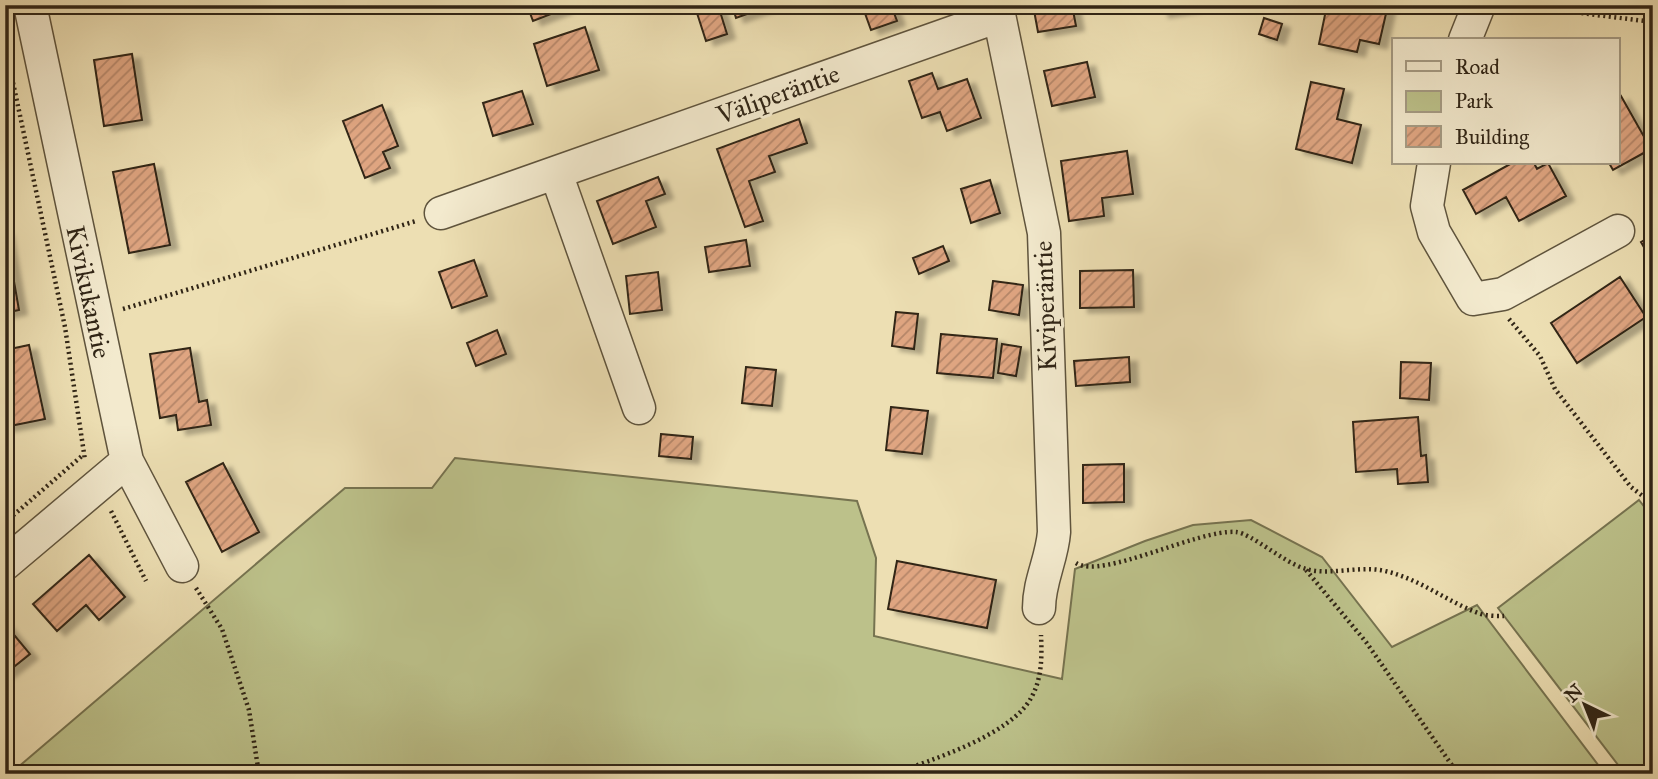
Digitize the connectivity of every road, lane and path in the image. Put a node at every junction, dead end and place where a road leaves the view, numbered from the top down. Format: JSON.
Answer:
{"nodes":[{"id":1,"x":30,"y":5,"type":"edge"},
{"id":2,"x":1479,"y":5,"type":"edge"},
{"id":3,"x":1517,"y":5,"type":"edge"},
{"id":4,"x":998,"y":10,"type":"edge"},
{"id":5,"x":1653,"y":22,"type":"edge"},
{"id":6,"x":1466,"y":38,"type":"edge"},
{"id":7,"x":1434,"y":164,"type":"edge"},
{"id":8,"x":556,"y":173,"type":"junction"},
{"id":9,"x":441,"y":213,"type":"joint"},
{"id":10,"x":1618,"y":231,"type":"dead end"},
{"id":11,"x":1493,"y":296,"type":"junction"},
{"id":12,"x":80,"y":323,"type":"junction"},
{"id":13,"x":639,"y":408,"type":"dead end"},
{"id":14,"x":83,"y":455,"type":"dead end"},
{"id":15,"x":127,"y":461,"type":"junction"},
{"id":16,"x":1653,"y":504,"type":"edge"},
{"id":17,"x":5,"y":522,"type":"edge"},
{"id":18,"x":1052,"y":549,"type":"junction"},
{"id":19,"x":5,"y":564,"type":"edge"},
{"id":20,"x":182,"y":566,"type":"joint"},
{"id":21,"x":1306,"y":569,"type":"junction"},
{"id":22,"x":1039,"y":608,"type":"joint"},
{"id":23,"x":1504,"y":616,"type":"dead end"},
{"id":24,"x":259,"y":774,"type":"edge"},
{"id":25,"x":891,"y":774,"type":"edge"},
{"id":26,"x":1458,"y":774,"type":"edge"}],
"edges":[{"from":1,"to":12,"type":"street","name":"Kivikukantie"},
{"from":2,"to":6,"type":"street"},
{"from":3,"to":5,"type":"path"},
{"from":4,"to":8,"type":"street","name":"Väliperäntie"},
{"from":4,"to":18,"type":"street","name":"Kiviperäntie"},
{"from":7,"to":11,"type":"street"},
{"from":8,"to":9,"type":"street","name":"Väliperäntie"},
{"from":8,"to":13,"type":"street"},
{"from":9,"to":12,"type":"path"},
{"from":10,"to":11,"type":"street"},
{"from":11,"to":16,"type":"path"},
{"from":12,"to":15,"type":"street","name":"Kivikukantie"},
{"from":14,"to":17,"type":"path"},
{"from":15,"to":19,"type":"street"},
{"from":15,"to":20,"type":"street","name":"Kivikukantie"},
{"from":18,"to":21,"type":"path"},
{"from":18,"to":22,"type":"street","name":"Kiviperäntie"},
{"from":20,"to":24,"type":"path"},
{"from":21,"to":23,"type":"path"},
{"from":21,"to":26,"type":"path"},
{"from":22,"to":25,"type":"path"}]}
